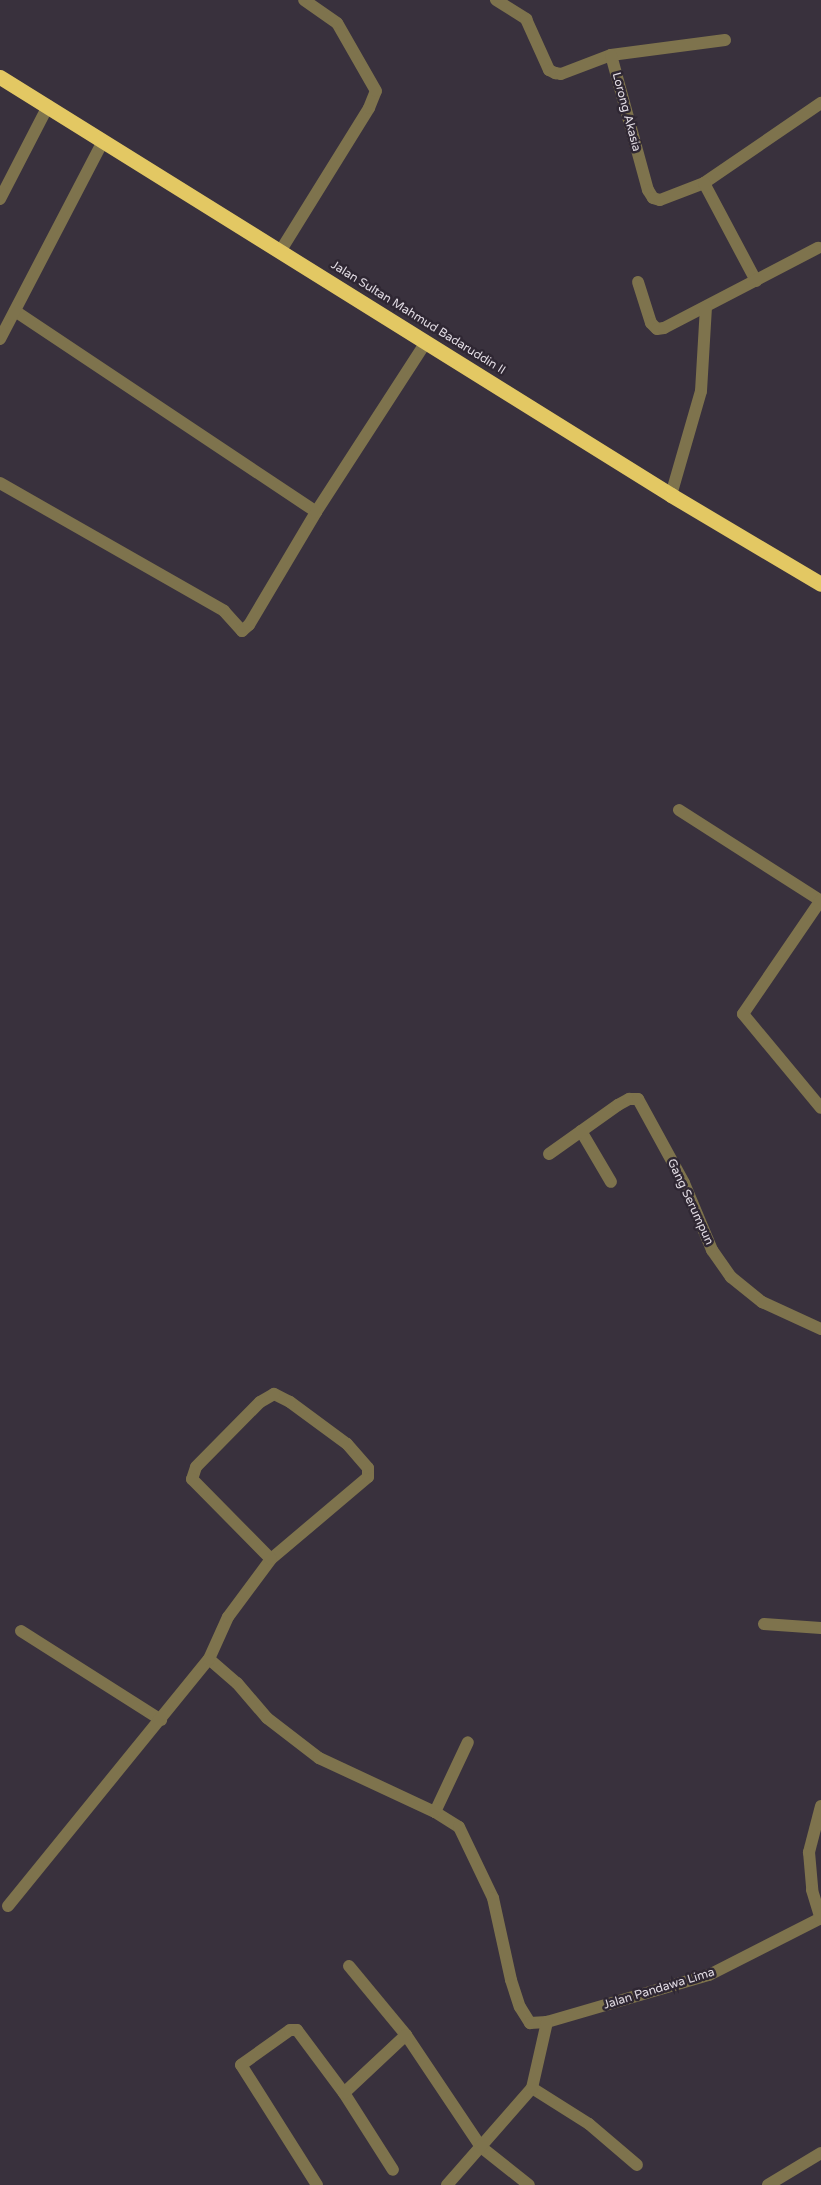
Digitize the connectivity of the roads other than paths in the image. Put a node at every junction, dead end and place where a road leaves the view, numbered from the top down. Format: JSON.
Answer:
{"nodes":[{"id":1,"x":304,"y":0,"type":"edge"},
{"id":2,"x":496,"y":0,"type":"edge"},
{"id":3,"x":725,"y":40,"type":"dead end"},
{"id":4,"x":611,"y":55,"type":"junction"},
{"id":5,"x":0,"y":77,"type":"edge"},
{"id":6,"x":821,"y":103,"type":"edge"},
{"id":7,"x":48,"y":106,"type":"junction"},
{"id":8,"x":104,"y":141,"type":"junction"},
{"id":9,"x":704,"y":183,"type":"junction"},
{"id":10,"x":0,"y":199,"type":"edge"},
{"id":11,"x":818,"y":248,"type":"dead end"},
{"id":12,"x":281,"y":250,"type":"junction"},
{"id":13,"x":756,"y":281,"type":"junction"},
{"id":14,"x":638,"y":282,"type":"dead end"},
{"id":15,"x":706,"y":308,"type":"junction"},
{"id":16,"x":15,"y":311,"type":"junction"},
{"id":17,"x":0,"y":339,"type":"edge"},
{"id":18,"x":426,"y":342,"type":"junction"},
{"id":19,"x":0,"y":483,"type":"edge"},
{"id":20,"x":671,"y":495,"type":"junction"},
{"id":21,"x":316,"y":512,"type":"junction"},
{"id":22,"x":821,"y":584,"type":"edge"},
{"id":23,"x":679,"y":810,"type":"dead end"},
{"id":24,"x":820,"y":900,"type":"edge"},
{"id":25,"x":821,"y":1108,"type":"edge"},
{"id":26,"x":582,"y":1131,"type":"junction"},
{"id":27,"x":549,"y":1154,"type":"dead end"},
{"id":28,"x":611,"y":1182,"type":"dead end"},
{"id":29,"x":821,"y":1329,"type":"edge"},
{"id":30,"x":270,"y":1559,"type":"junction"},
{"id":31,"x":764,"y":1624,"type":"dead end"},
{"id":32,"x":821,"y":1628,"type":"edge"},
{"id":33,"x":22,"y":1631,"type":"dead end"},
{"id":34,"x":209,"y":1659,"type":"junction"},
{"id":35,"x":161,"y":1720,"type":"junction"},
{"id":36,"x":468,"y":1742,"type":"dead end"},
{"id":37,"x":821,"y":1806,"type":"edge"},
{"id":38,"x":435,"y":1812,"type":"junction"},
{"id":39,"x":8,"y":1906,"type":"dead end"},
{"id":40,"x":821,"y":1919,"type":"edge"},
{"id":41,"x":349,"y":1966,"type":"dead end"},
{"id":42,"x":547,"y":2022,"type":"junction"},
{"id":43,"x":406,"y":2035,"type":"junction"},
{"id":44,"x":532,"y":2088,"type":"junction"},
{"id":45,"x":344,"y":2093,"type":"junction"},
{"id":46,"x":481,"y":2147,"type":"junction"},
{"id":47,"x":821,"y":2152,"type":"edge"},
{"id":48,"x":637,"y":2166,"type":"dead end"},
{"id":49,"x":393,"y":2170,"type":"dead end"},
{"id":50,"x":317,"y":2185,"type":"edge"},
{"id":51,"x":447,"y":2185,"type":"edge"},
{"id":52,"x":529,"y":2185,"type":"edge"},
{"id":53,"x":768,"y":2185,"type":"edge"}],
"edges":[{"from":1,"to":12,"type":"street"},
{"from":2,"to":4,"type":"street"},
{"from":3,"to":4,"type":"street","name":"Lorong Akasia"},
{"from":4,"to":9,"type":"street","name":"Lorong Akasia"},
{"from":5,"to":7,"type":"highway","name":"Jalan Sultan Mahmud Badaruddin II"},
{"from":6,"to":9,"type":"street","name":"Lorong Akasia"},
{"from":7,"to":8,"type":"highway","name":"Jalan Sultan Mahmud Badaruddin II"},
{"from":7,"to":10,"type":"street"},
{"from":8,"to":12,"type":"highway","name":"Jalan Sultan Mahmud Badaruddin II"},
{"from":8,"to":16,"type":"street"},
{"from":9,"to":13,"type":"street"},
{"from":11,"to":13,"type":"street"},
{"from":12,"to":18,"type":"highway","name":"Jalan Sultan Mahmud Badaruddin II"},
{"from":13,"to":15,"type":"street"},
{"from":14,"to":15,"type":"street"},
{"from":15,"to":20,"type":"street"},
{"from":16,"to":17,"type":"street"},
{"from":16,"to":21,"type":"street"},
{"from":18,"to":20,"type":"highway","name":"Jalan Sultan Mahmud Badaruddin II"},
{"from":18,"to":21,"type":"street"},
{"from":19,"to":21,"type":"street"},
{"from":20,"to":22,"type":"highway","name":"Jalan Sultan Mahmud Badaruddin II"},
{"from":23,"to":24,"type":"street"},
{"from":24,"to":25,"type":"street"},
{"from":26,"to":27,"type":"street","name":"Gang Serumpun"},
{"from":26,"to":28,"type":"street"},
{"from":26,"to":29,"type":"street","name":"Gang Serumpun"},
{"from":30,"to":30,"type":"street"},
{"from":30,"to":34,"type":"street"},
{"from":31,"to":32,"type":"street"},
{"from":33,"to":35,"type":"street"},
{"from":34,"to":35,"type":"street"},
{"from":34,"to":38,"type":"street"},
{"from":35,"to":39,"type":"street"},
{"from":36,"to":38,"type":"street"},
{"from":37,"to":40,"type":"street"},
{"from":38,"to":42,"type":"street"},
{"from":40,"to":42,"type":"street","name":"Jalan Pandawa Lima"},
{"from":41,"to":43,"type":"street"},
{"from":42,"to":44,"type":"street"},
{"from":43,"to":45,"type":"street"},
{"from":43,"to":46,"type":"street"},
{"from":44,"to":46,"type":"street"},
{"from":44,"to":48,"type":"street"},
{"from":45,"to":49,"type":"street"},
{"from":45,"to":50,"type":"street"},
{"from":46,"to":51,"type":"street"},
{"from":46,"to":52,"type":"street"},
{"from":47,"to":53,"type":"street"}]}
